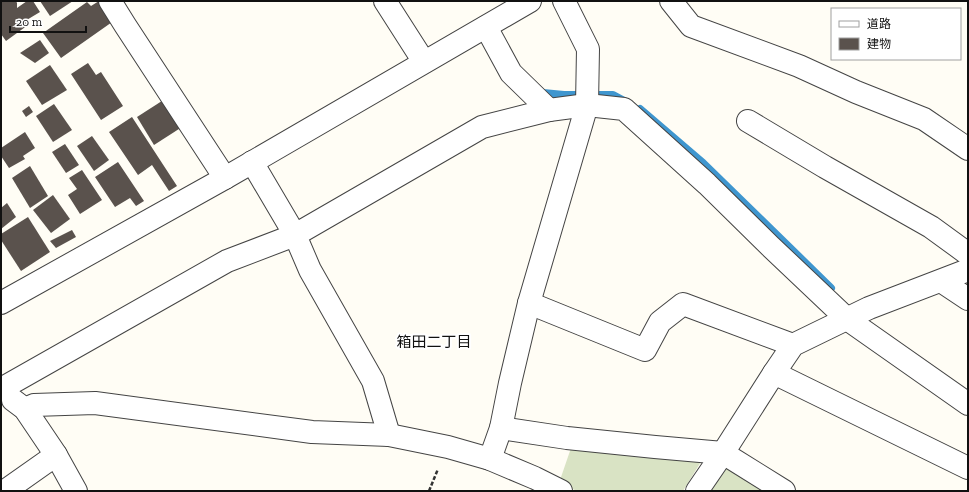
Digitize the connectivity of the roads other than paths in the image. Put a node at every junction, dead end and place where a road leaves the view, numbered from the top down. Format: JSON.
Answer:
{"nodes":[{"id":1,"x":110,"y":1,"type":"edge"},
{"id":2,"x":385,"y":1,"type":"edge"},
{"id":3,"x":530,"y":1,"type":"edge"},
{"id":4,"x":564,"y":1,"type":"edge"},
{"id":5,"x":671,"y":1,"type":"edge"},
{"id":6,"x":486,"y":27,"type":"junction"},
{"id":7,"x":424,"y":62,"type":"junction"},
{"id":8,"x":587,"y":104,"type":"junction"},
{"id":9,"x":549,"y":110,"type":"junction"},
{"id":10,"x":748,"y":121,"type":"dead end"},
{"id":11,"x":968,"y":148,"type":"edge"},
{"id":12,"x":252,"y":162,"type":"junction"},
{"id":13,"x":225,"y":178,"type":"junction"},
{"id":14,"x":295,"y":235,"type":"junction"},
{"id":15,"x":968,"y":254,"type":"edge"},
{"id":16,"x":968,"y":270,"type":"edge"},
{"id":17,"x":941,"y":281,"type":"junction"},
{"id":18,"x":968,"y":298,"type":"edge"},
{"id":19,"x":1,"y":303,"type":"edge"},
{"id":20,"x":529,"y":303,"type":"junction"},
{"id":21,"x":848,"y":318,"type":"junction"},
{"id":22,"x":793,"y":345,"type":"junction"},
{"id":23,"x":774,"y":373,"type":"junction"},
{"id":24,"x":1,"y":390,"type":"edge"},
{"id":25,"x":968,"y":404,"type":"edge"},
{"id":26,"x":25,"y":410,"type":"junction"},
{"id":27,"x":501,"y":428,"type":"junction"},
{"id":28,"x":389,"y":436,"type":"junction"},
{"id":29,"x":723,"y":453,"type":"junction"},
{"id":30,"x":56,"y":455,"type":"junction"},
{"id":31,"x":490,"y":459,"type":"junction"},
{"id":32,"x":968,"y":468,"type":"edge"},
{"id":33,"x":533,"y":484,"type":"edge"},
{"id":34,"x":5,"y":491,"type":"edge"},
{"id":35,"x":76,"y":491,"type":"edge"},
{"id":36,"x":561,"y":491,"type":"edge"},
{"id":37,"x":697,"y":491,"type":"edge"},
{"id":38,"x":784,"y":491,"type":"edge"}],
"edges":[{"from":1,"to":13,"type":"street"},
{"from":2,"to":7,"type":"street"},
{"from":3,"to":6,"type":"street"},
{"from":4,"to":8,"type":"street"},
{"from":5,"to":11,"type":"street"},
{"from":6,"to":7,"type":"street"},
{"from":6,"to":9,"type":"street"},
{"from":7,"to":12,"type":"street"},
{"from":8,"to":9,"type":"street"},
{"from":8,"to":20,"type":"street"},
{"from":8,"to":21,"type":"street"},
{"from":9,"to":14,"type":"street"},
{"from":10,"to":15,"type":"street"},
{"from":12,"to":13,"type":"street"},
{"from":12,"to":14,"type":"street"},
{"from":13,"to":19,"type":"street"},
{"from":14,"to":24,"type":"street"},
{"from":14,"to":28,"type":"street"},
{"from":16,"to":17,"type":"street"},
{"from":17,"to":18,"type":"street"},
{"from":17,"to":21,"type":"street"},
{"from":20,"to":22,"type":"street"},
{"from":20,"to":27,"type":"street"},
{"from":21,"to":22,"type":"street"},
{"from":21,"to":25,"type":"street"},
{"from":22,"to":23,"type":"street"},
{"from":23,"to":29,"type":"street"},
{"from":23,"to":32,"type":"street"},
{"from":24,"to":26,"type":"street"},
{"from":26,"to":28,"type":"street"},
{"from":26,"to":30,"type":"street"},
{"from":27,"to":29,"type":"street"},
{"from":27,"to":31,"type":"street"},
{"from":28,"to":31,"type":"street"},
{"from":29,"to":37,"type":"street"},
{"from":29,"to":38,"type":"street"},
{"from":30,"to":34,"type":"street"},
{"from":30,"to":35,"type":"street"},
{"from":31,"to":33,"type":"street"},
{"from":33,"to":36,"type":"street"}]}
